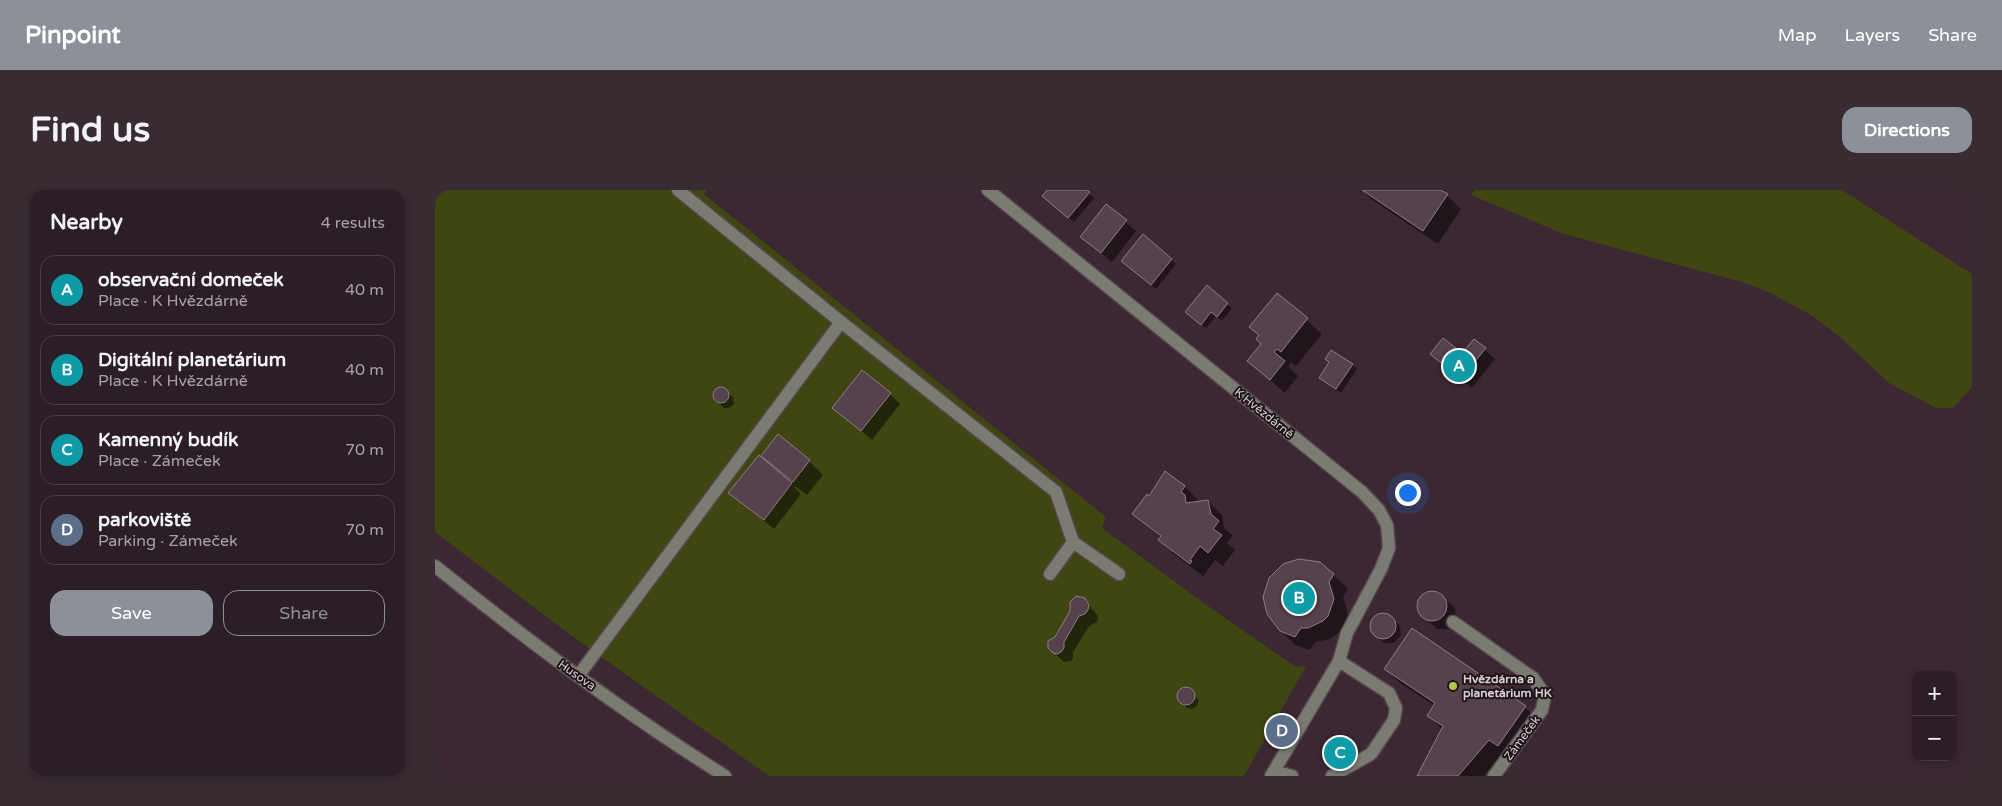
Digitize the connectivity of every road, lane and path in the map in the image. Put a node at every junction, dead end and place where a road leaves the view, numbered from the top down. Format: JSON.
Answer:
{"nodes":[{"id":1,"x":678,"y":190,"type":"edge"},
{"id":2,"x":988,"y":190,"type":"edge"},
{"id":3,"x":841,"y":322,"type":"junction"},
{"id":4,"x":1073,"y":542,"type":"junction"},
{"id":5,"x":435,"y":566,"type":"edge"},
{"id":6,"x":1051,"y":574,"type":"dead end"},
{"id":7,"x":1119,"y":574,"type":"dead end"},
{"id":8,"x":1453,"y":622,"type":"dead end"},
{"id":9,"x":1339,"y":661,"type":"junction"},
{"id":10,"x":578,"y":676,"type":"junction"},
{"id":11,"x":1272,"y":774,"type":"edge"},
{"id":12,"x":725,"y":776,"type":"edge"},
{"id":13,"x":1292,"y":776,"type":"edge"},
{"id":14,"x":1331,"y":776,"type":"edge"},
{"id":15,"x":1494,"y":776,"type":"edge"}],
"edges":[{"from":1,"to":3,"type":"street"},
{"from":2,"to":9,"type":"street","name":"K Hvězdárně"},
{"from":3,"to":4,"type":"street"},
{"from":3,"to":10,"type":"street"},
{"from":4,"to":6,"type":"street"},
{"from":4,"to":7,"type":"street"},
{"from":5,"to":10,"type":"street","name":"Husova"},
{"from":8,"to":15,"type":"street","name":"Zámeček"},
{"from":9,"to":11,"type":"street","name":"K Hvězdárně"},
{"from":9,"to":14,"type":"street"},
{"from":10,"to":12,"type":"street","name":"Husova"},
{"from":11,"to":13,"type":"street"}]}
